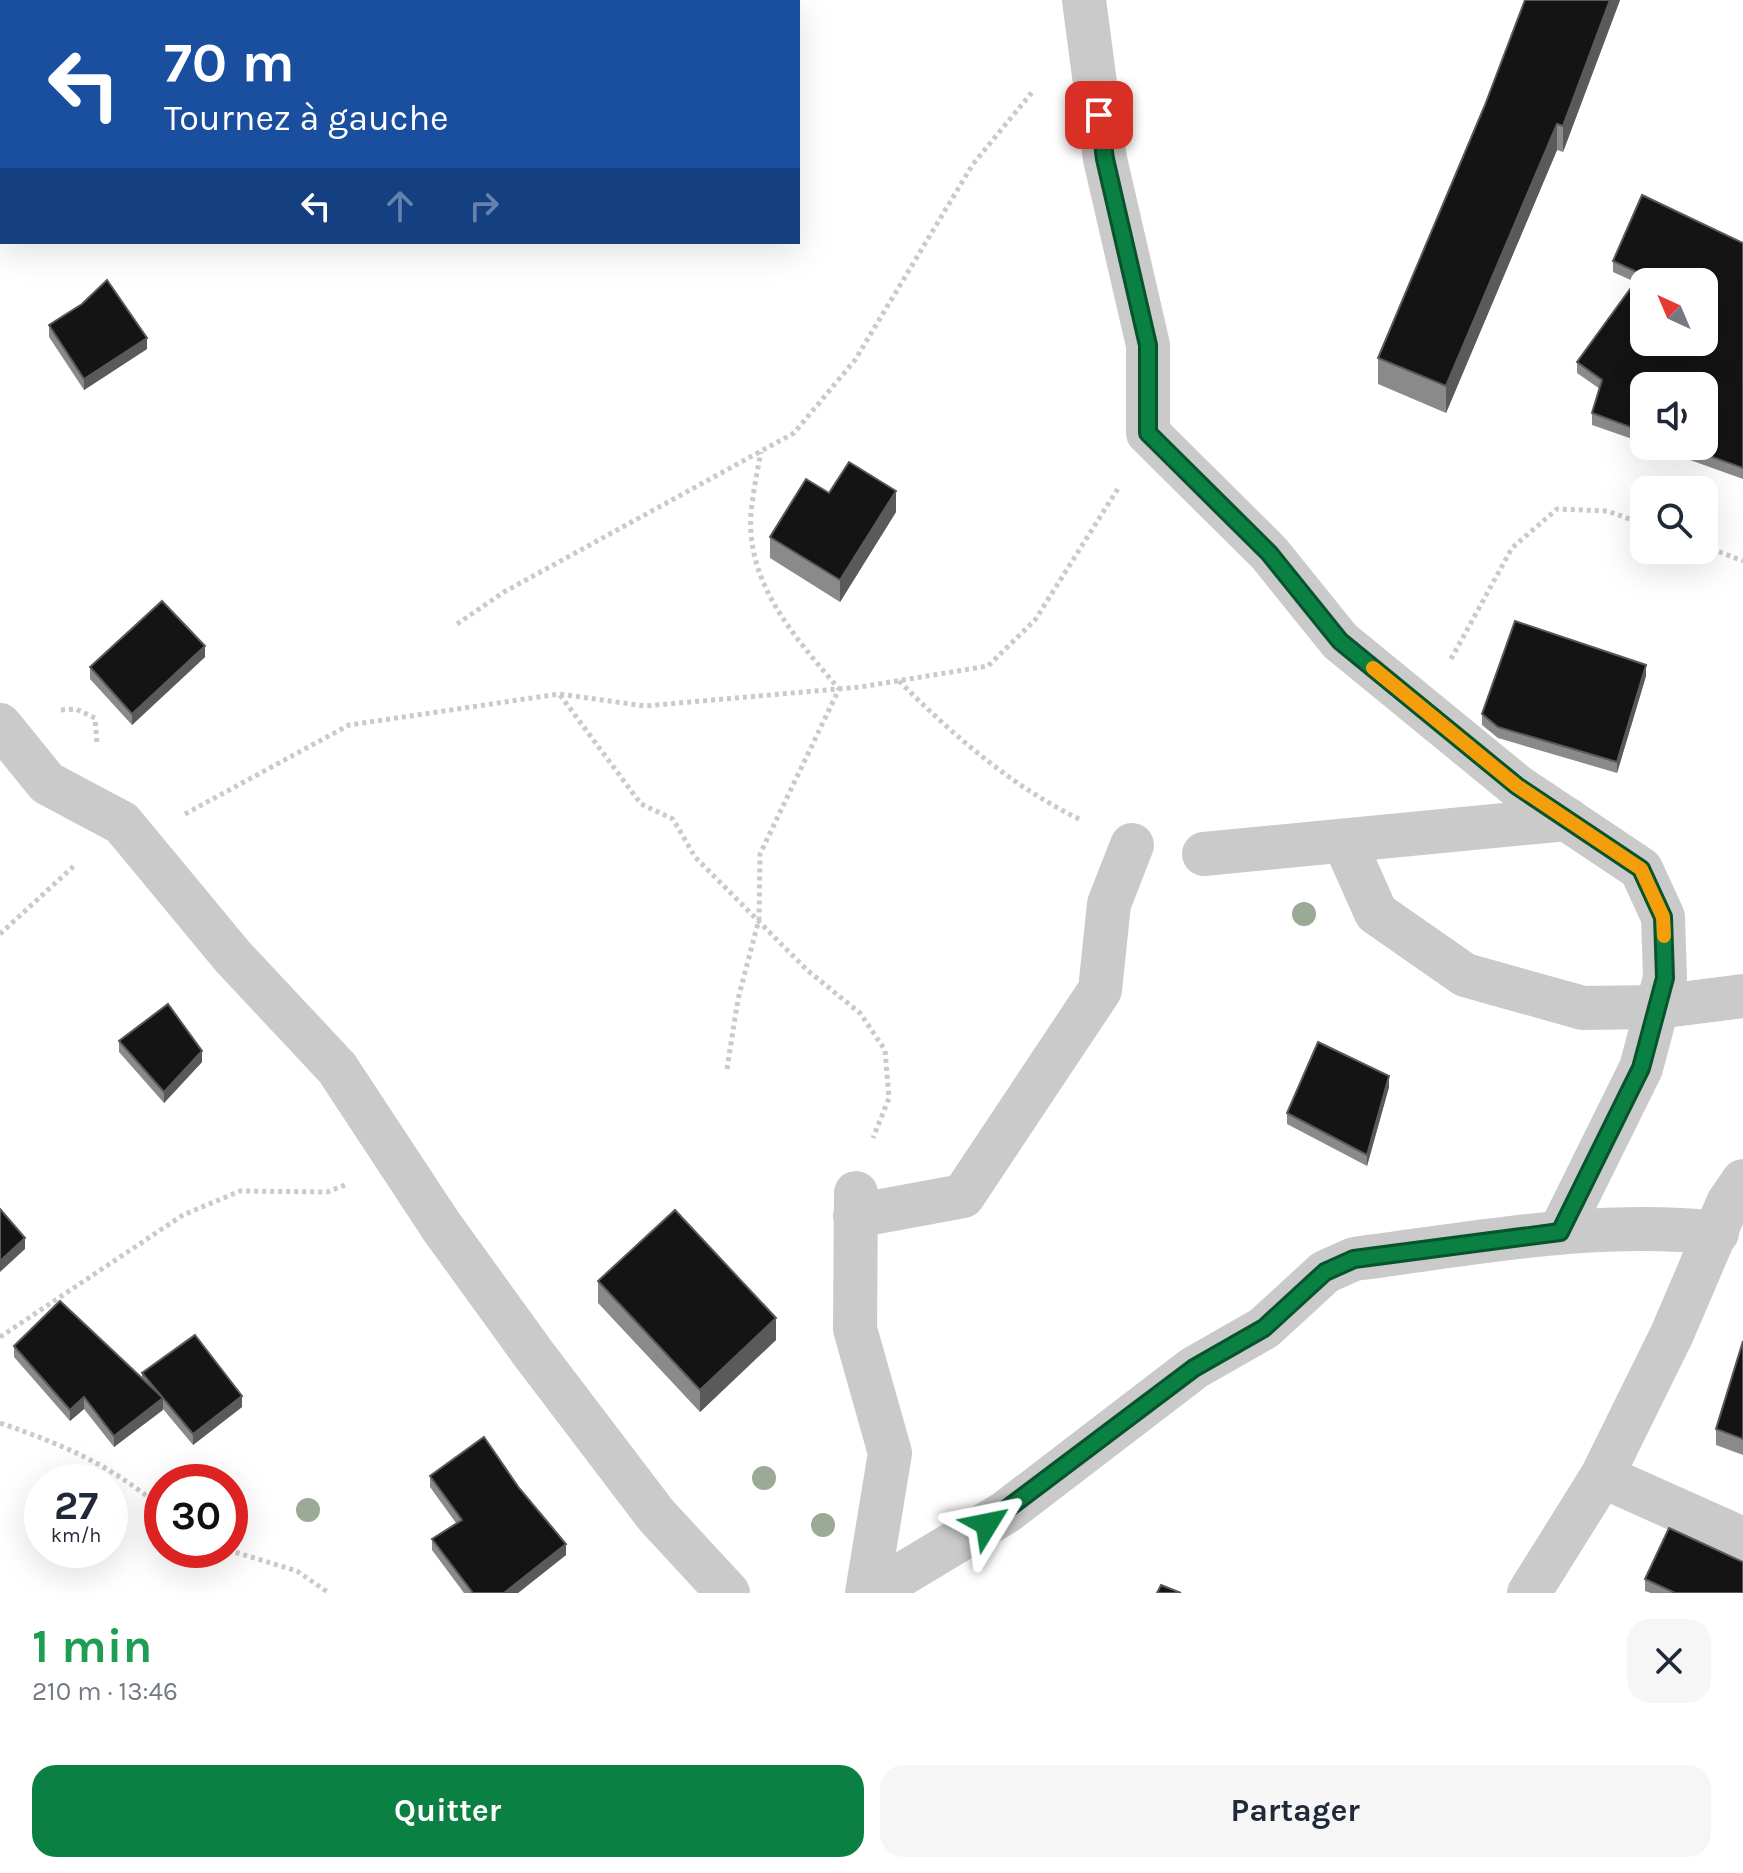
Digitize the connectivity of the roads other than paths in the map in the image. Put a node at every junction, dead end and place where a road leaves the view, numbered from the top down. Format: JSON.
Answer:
{"nodes":[{"id":1,"x":1084,"y":0,"type":"edge"},
{"id":2,"x":0,"y":725,"type":"edge"},
{"id":3,"x":1567,"y":819,"type":"junction"},
{"id":4,"x":1344,"y":841,"type":"junction"},
{"id":5,"x":1132,"y":845,"type":"road end"},
{"id":6,"x":1204,"y":854,"type":"dead end"},
{"id":7,"x":1743,"y":996,"type":"edge"},
{"id":8,"x":1657,"y":1007,"type":"junction"},
{"id":9,"x":1743,"y":1181,"type":"edge"},
{"id":10,"x":1560,"y":1232,"type":"junction"},
{"id":11,"x":1717,"y":1233,"type":"junction"},
{"id":12,"x":1602,"y":1476,"type":"junction"},
{"id":13,"x":1743,"y":1539,"type":"edge"},
{"id":14,"x":728,"y":1593,"type":"edge"},
{"id":15,"x":869,"y":1593,"type":"edge"},
{"id":16,"x":1529,"y":1593,"type":"edge"}],
"edges":[{"from":1,"to":3,"type":"street"},
{"from":2,"to":14,"type":"street"},
{"from":3,"to":4,"type":"street"},
{"from":3,"to":8,"type":"street"},
{"from":4,"to":6,"type":"street"},
{"from":4,"to":8,"type":"street"},
{"from":5,"to":15,"type":"street"},
{"from":7,"to":8,"type":"street"},
{"from":8,"to":10,"type":"street"},
{"from":9,"to":11,"type":"street"},
{"from":10,"to":11,"type":"street"},
{"from":10,"to":15,"type":"street"},
{"from":11,"to":12,"type":"street"},
{"from":12,"to":13,"type":"street"},
{"from":12,"to":16,"type":"street"}]}
